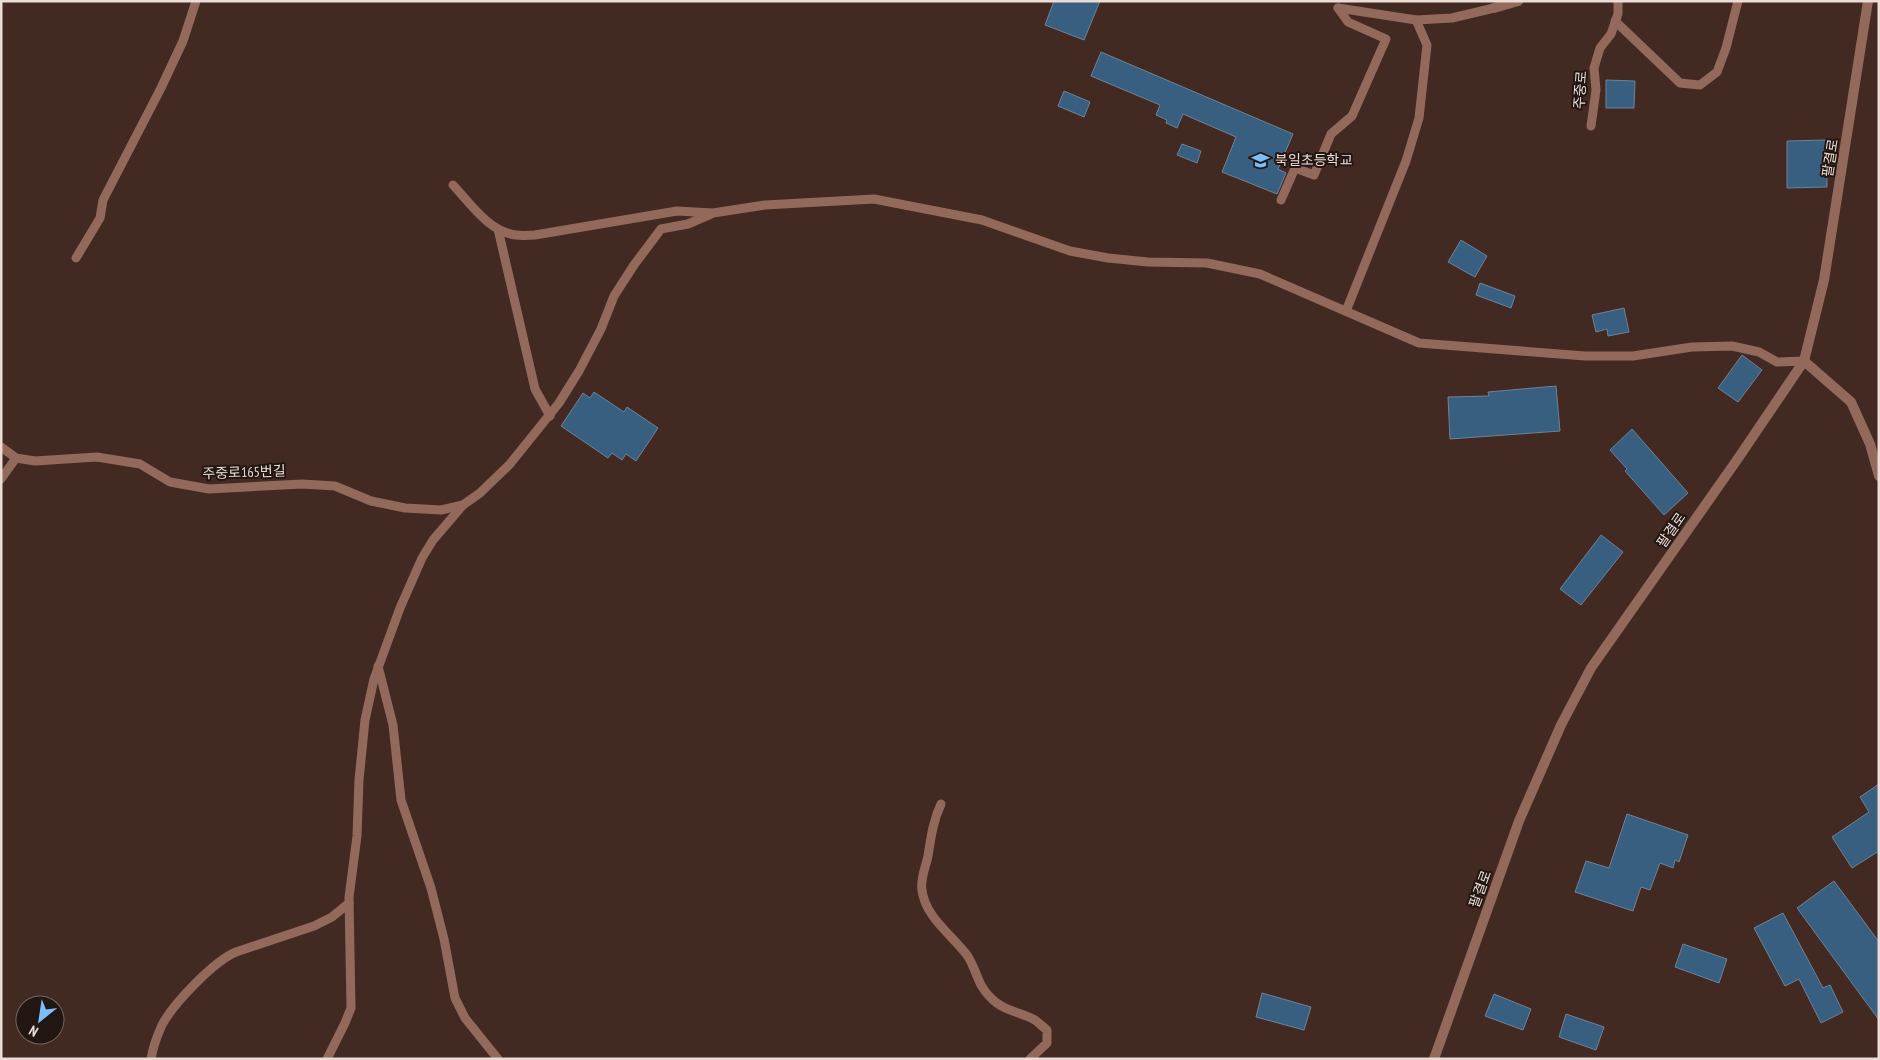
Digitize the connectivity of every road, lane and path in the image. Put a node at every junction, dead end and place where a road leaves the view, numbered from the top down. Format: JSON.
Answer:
{"nodes":[{"id":1,"x":196,"y":1,"type":"edge"},
{"id":2,"x":1518,"y":1,"type":"edge"},
{"id":3,"x":1618,"y":1,"type":"edge"},
{"id":4,"x":1738,"y":1,"type":"edge"},
{"id":5,"x":1868,"y":1,"type":"edge"},
{"id":6,"x":1494,"y":8,"type":"joint"},
{"id":7,"x":1416,"y":20,"type":"junction"},
{"id":8,"x":1615,"y":22,"type":"junction"},
{"id":9,"x":1591,"y":126,"type":"dead end"},
{"id":10,"x":453,"y":185,"type":"dead end"},
{"id":11,"x":1281,"y":200,"type":"dead end"},
{"id":12,"x":713,"y":213,"type":"junction"},
{"id":13,"x":498,"y":228,"type":"junction"},
{"id":14,"x":76,"y":258,"type":"dead end"},
{"id":15,"x":1346,"y":312,"type":"junction"},
{"id":16,"x":1804,"y":361,"type":"junction"},
{"id":17,"x":550,"y":416,"type":"junction"},
{"id":18,"x":1,"y":447,"type":"edge"},
{"id":19,"x":16,"y":458,"type":"junction"},
{"id":20,"x":1879,"y":476,"type":"edge"},
{"id":21,"x":1,"y":479,"type":"edge"},
{"id":22,"x":463,"y":505,"type":"junction"},
{"id":23,"x":378,"y":666,"type":"junction"},
{"id":24,"x":942,"y":804,"type":"dead end"},
{"id":25,"x":348,"y":903,"type":"junction"},
{"id":26,"x":151,"y":1059,"type":"edge"},
{"id":27,"x":327,"y":1059,"type":"edge"},
{"id":28,"x":498,"y":1059,"type":"edge"},
{"id":29,"x":1030,"y":1059,"type":"edge"},
{"id":30,"x":1434,"y":1059,"type":"edge"}],
"edges":[{"from":1,"to":14,"type":"lane"},
{"from":2,"to":6,"type":"street"},
{"from":3,"to":8,"type":"lane","name":"주중로"},
{"from":4,"to":8,"type":"lane"},
{"from":5,"to":16,"type":"street","name":"팔결로"},
{"from":6,"to":7,"type":"lane"},
{"from":7,"to":11,"type":"lane"},
{"from":7,"to":15,"type":"lane"},
{"from":8,"to":9,"type":"lane","name":"주중로"},
{"from":10,"to":13,"type":"lane"},
{"from":12,"to":13,"type":"lane"},
{"from":12,"to":15,"type":"lane"},
{"from":12,"to":17,"type":"lane"},
{"from":13,"to":17,"type":"lane"},
{"from":15,"to":16,"type":"lane"},
{"from":16,"to":20,"type":"street"},
{"from":16,"to":30,"type":"street","name":"팔결로"},
{"from":17,"to":22,"type":"lane"},
{"from":18,"to":19,"type":"lane"},
{"from":19,"to":21,"type":"lane"},
{"from":19,"to":22,"type":"lane","name":"주중로165번길"},
{"from":22,"to":23,"type":"lane"},
{"from":23,"to":25,"type":"lane"},
{"from":23,"to":28,"type":"lane"},
{"from":24,"to":29,"type":"lane"},
{"from":25,"to":26,"type":"lane"},
{"from":25,"to":27,"type":"lane"}]}
